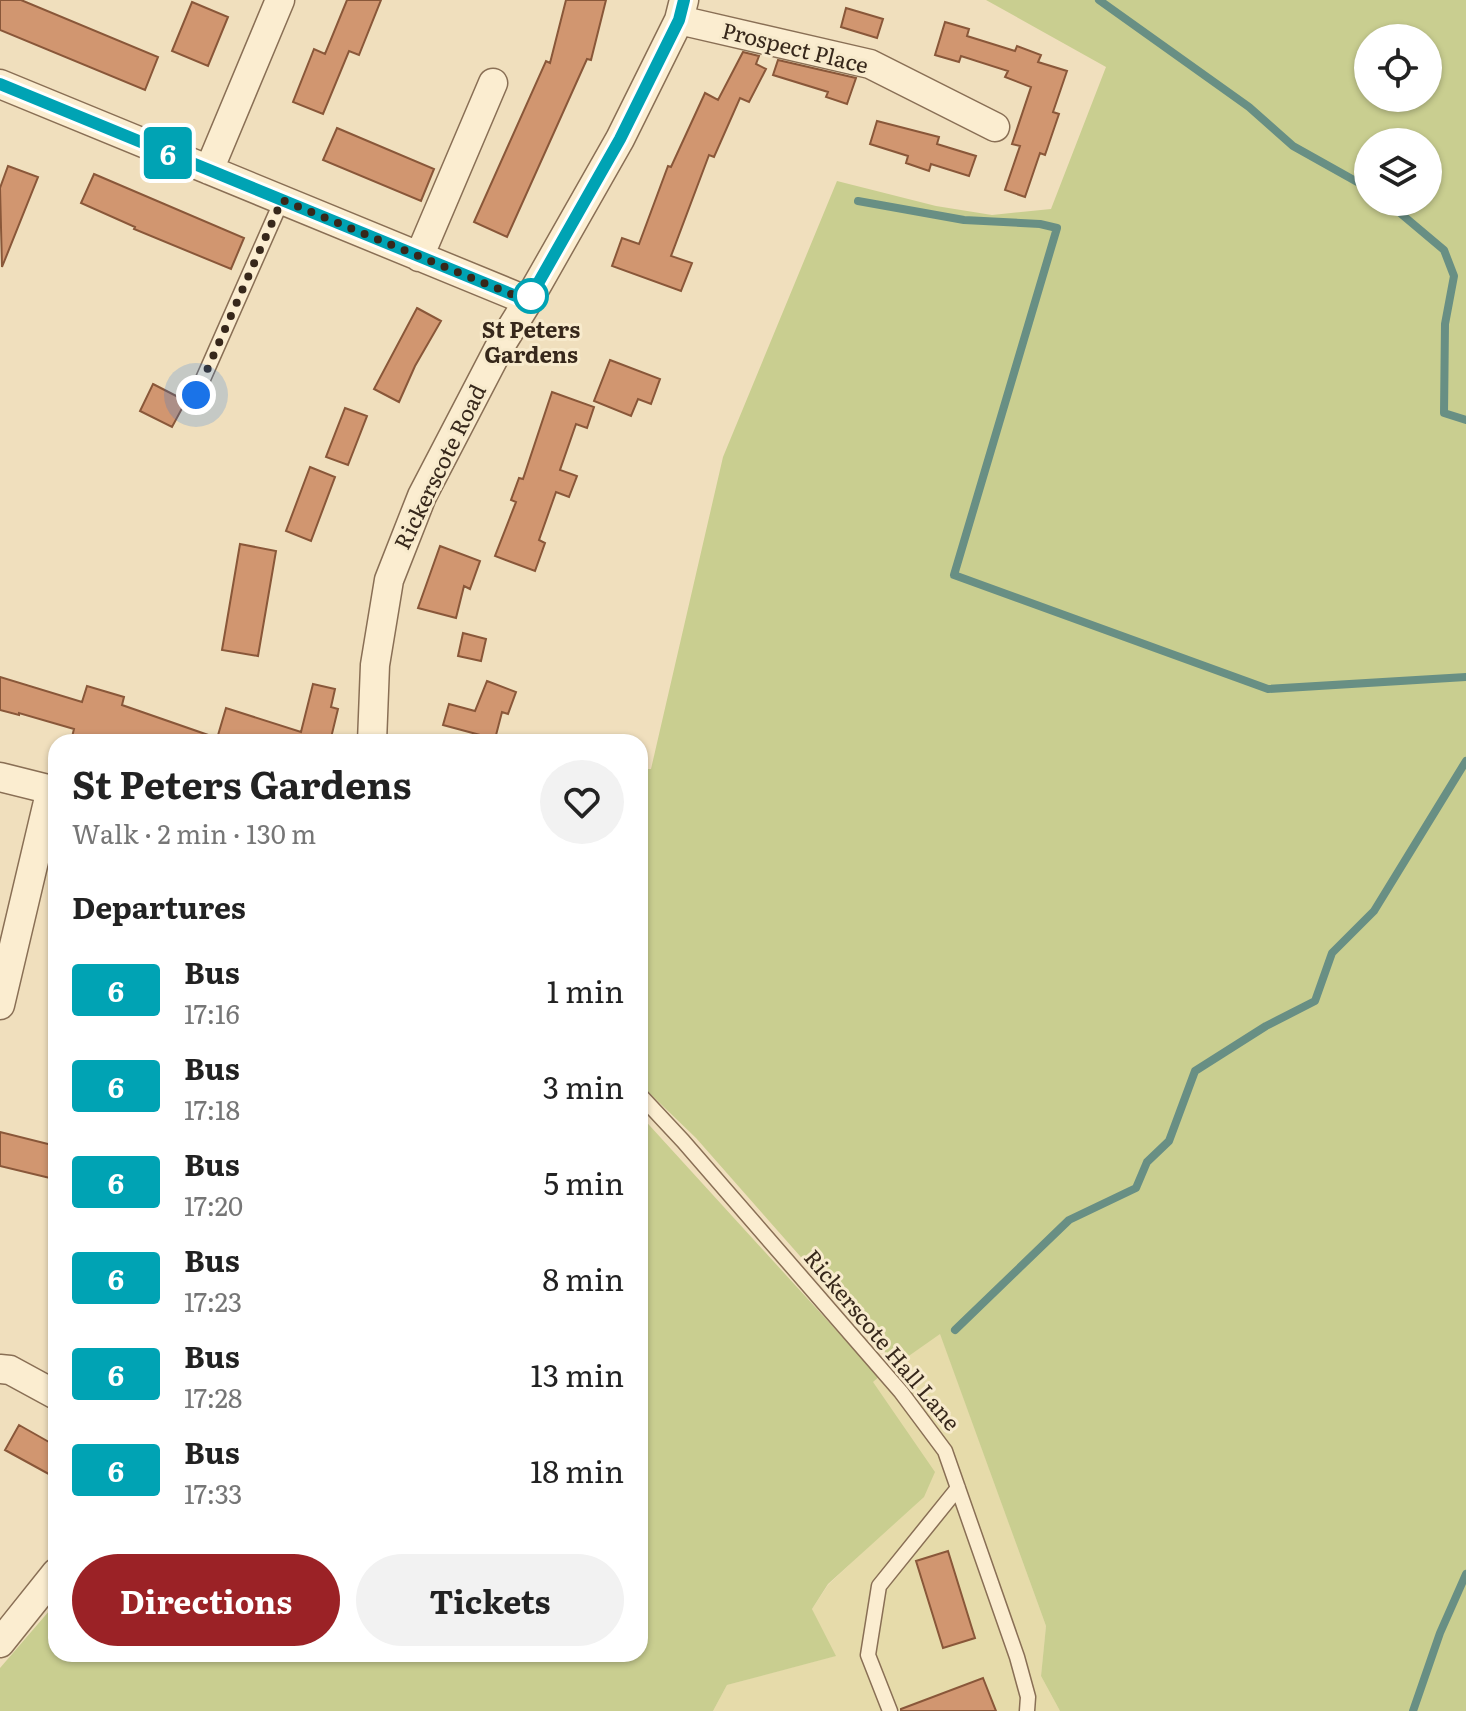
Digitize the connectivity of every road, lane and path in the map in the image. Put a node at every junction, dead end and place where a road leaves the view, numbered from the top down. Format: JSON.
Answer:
{"nodes":[{"id":1,"x":280,"y":0,"type":"edge"},
{"id":2,"x":681,"y":10,"type":"edge"},
{"id":3,"x":493,"y":83,"type":"dead end"},
{"id":4,"x":0,"y":84,"type":"edge"},
{"id":5,"x":995,"y":127,"type":"dead end"},
{"id":6,"x":209,"y":170,"type":"junction"},
{"id":7,"x":282,"y":200,"type":"junction"},
{"id":8,"x":419,"y":257,"type":"junction"},
{"id":9,"x":528,"y":301,"type":"junction"},
{"id":10,"x":196,"y":395,"type":"dead end"},
{"id":11,"x":372,"y":734,"type":"edge"},
{"id":12,"x":0,"y":777,"type":"edge"},
{"id":13,"x":48,"y":789,"type":"edge"},
{"id":14,"x":48,"y":810,"type":"edge"},
{"id":15,"x":0,"y":1005,"type":"edge"},
{"id":16,"x":648,"y":1104,"type":"edge"},
{"id":17,"x":0,"y":1369,"type":"edge"},
{"id":18,"x":48,"y":1391,"type":"edge"},
{"id":19,"x":958,"y":1488,"type":"junction"},
{"id":20,"x":48,"y":1583,"type":"edge"},
{"id":21,"x":0,"y":1643,"type":"edge"},
{"id":22,"x":890,"y":1711,"type":"edge"},
{"id":23,"x":1027,"y":1711,"type":"edge"}],
"edges":[{"from":1,"to":6,"type":"street"},
{"from":2,"to":5,"type":"street","name":"Prospect Place"},
{"from":2,"to":9,"type":"street","name":"Rickerscote Road"},
{"from":3,"to":8,"type":"street"},
{"from":4,"to":6,"type":"street"},
{"from":6,"to":7,"type":"street"},
{"from":7,"to":8,"type":"street"},
{"from":7,"to":10,"type":"lane"},
{"from":8,"to":9,"type":"street"},
{"from":9,"to":11,"type":"street","name":"Rickerscote Road"},
{"from":12,"to":13,"type":"street"},
{"from":14,"to":15,"type":"street"},
{"from":16,"to":19,"type":"lane","name":"Rickerscote Hall Lane"},
{"from":17,"to":18,"type":"street"},
{"from":19,"to":22,"type":"lane"},
{"from":19,"to":23,"type":"lane","name":"Rickerscote Hall Lane"},
{"from":20,"to":21,"type":"street"}]}
